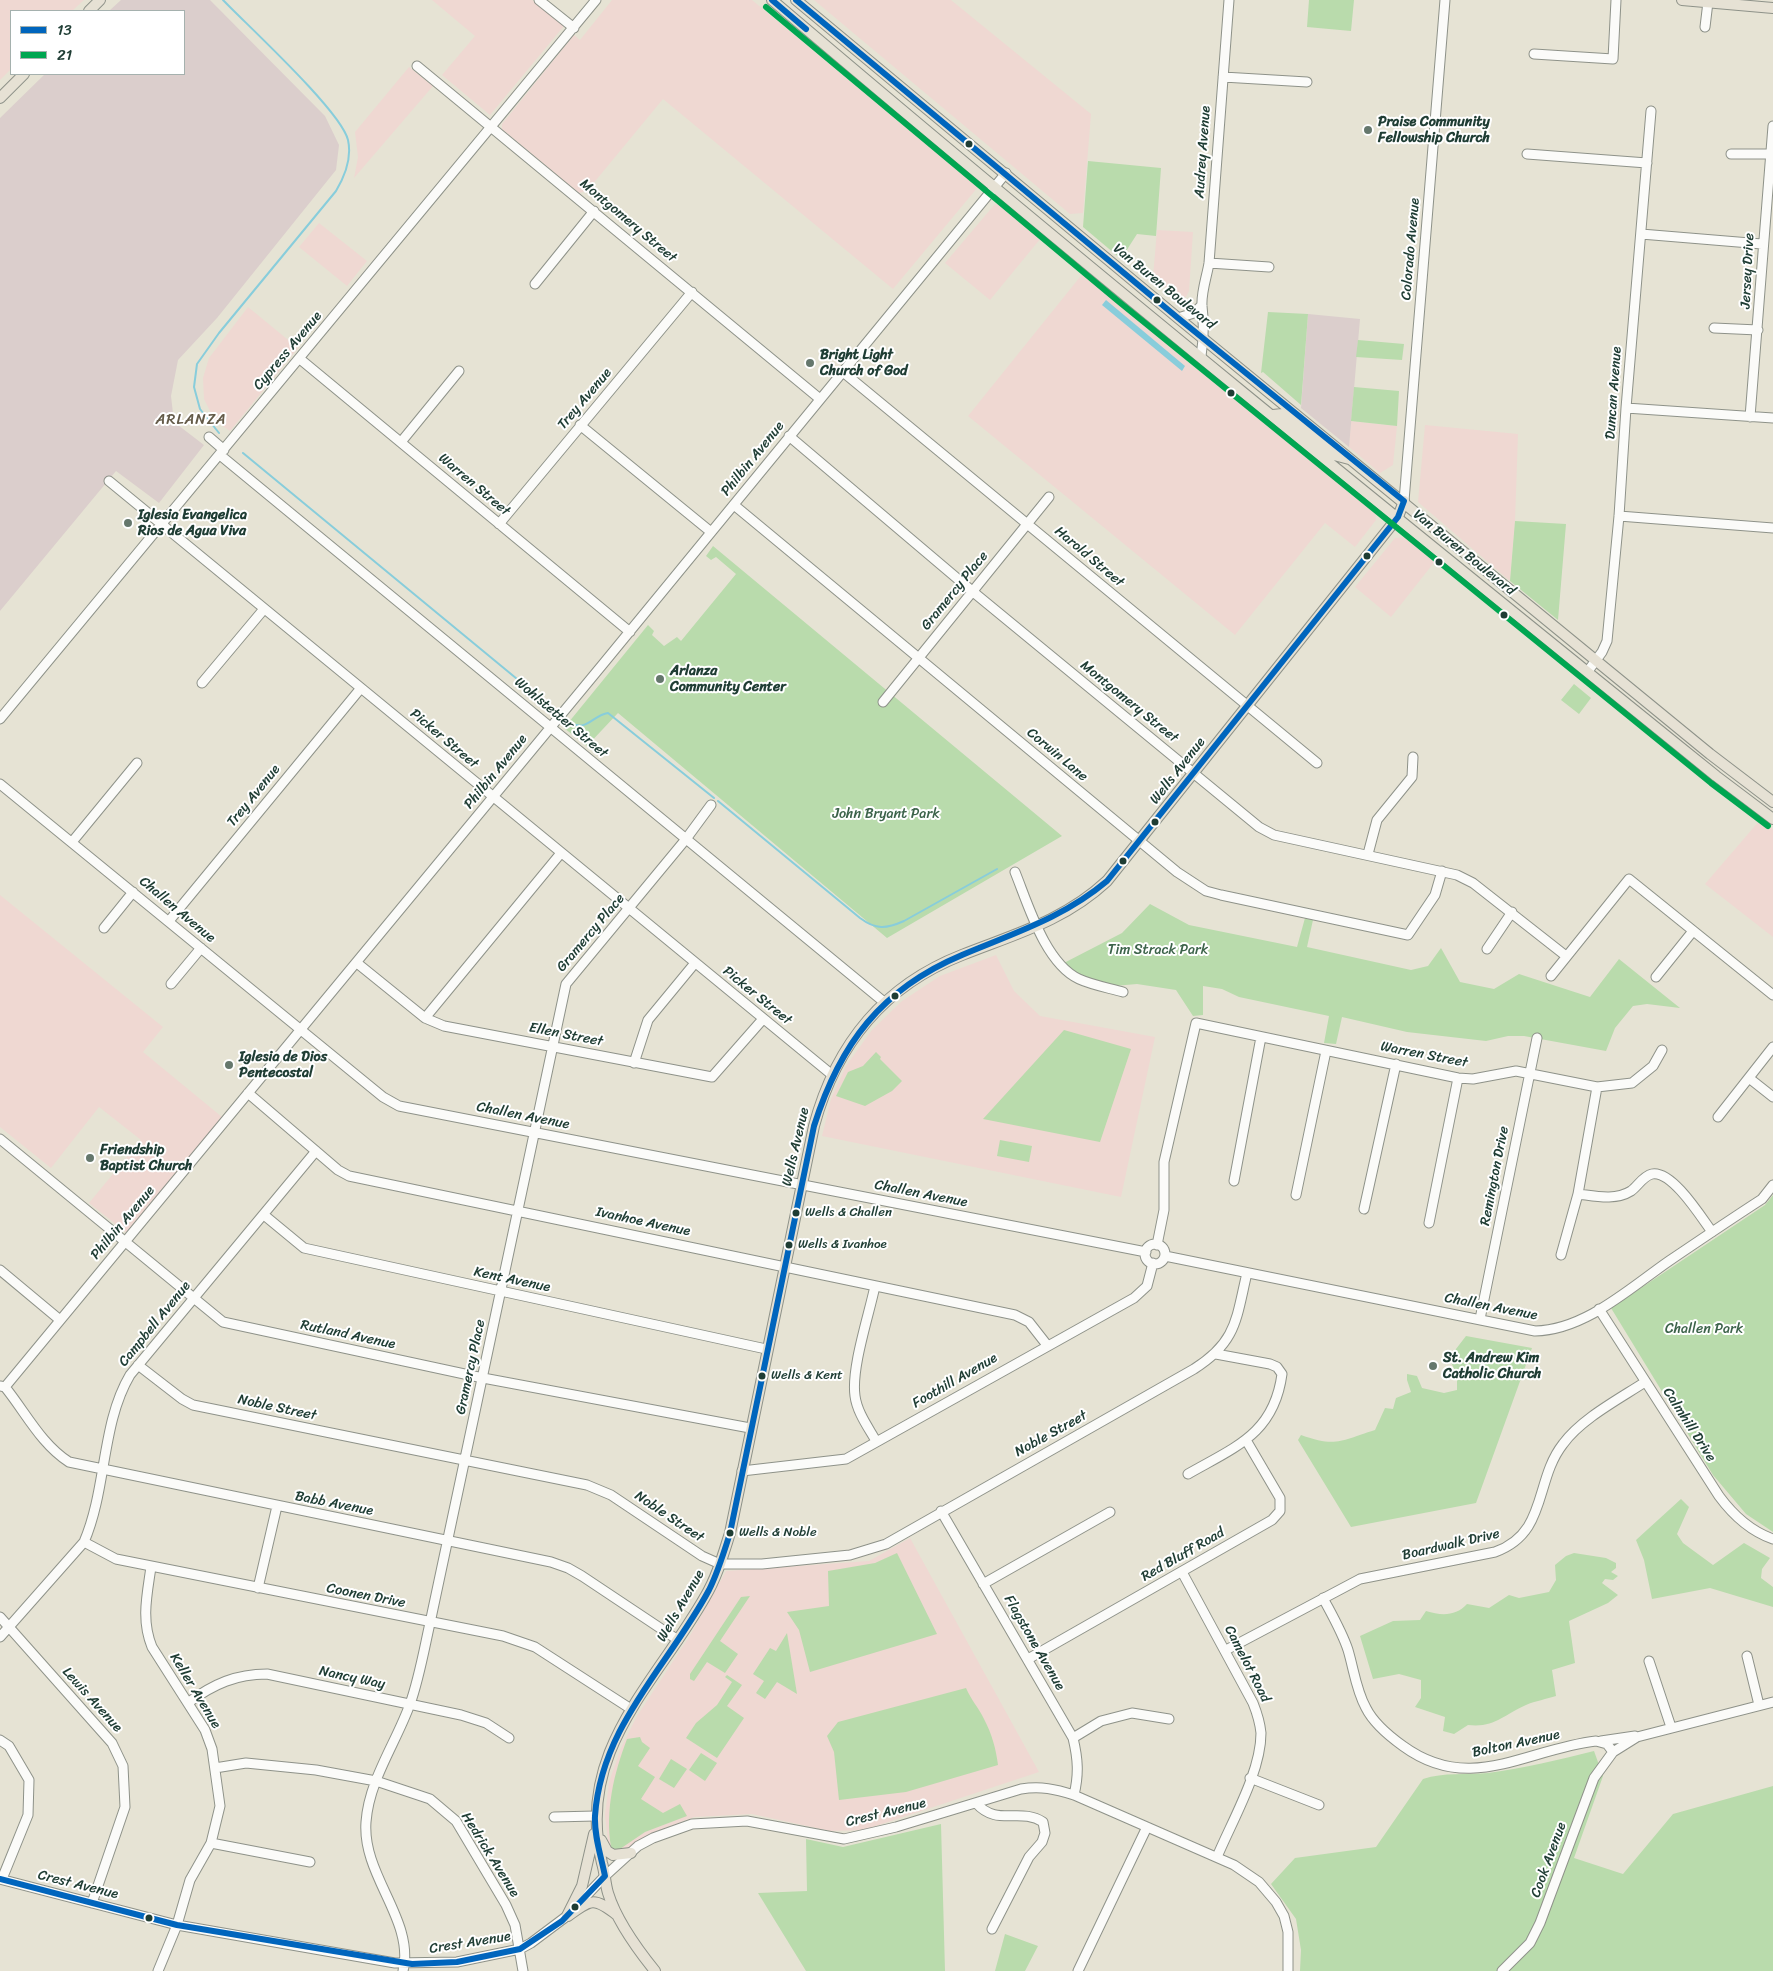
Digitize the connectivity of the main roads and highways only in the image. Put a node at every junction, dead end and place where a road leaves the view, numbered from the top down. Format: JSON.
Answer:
{"nodes":[{"id":1,"x":100,"y":0,"type":"edge"},
{"id":2,"x":772,"y":0,"type":"edge"},
{"id":3,"x":796,"y":0,"type":"edge"},
{"id":4,"x":1682,"y":0,"type":"edge"},
{"id":5,"x":1773,"y":8,"type":"edge"},
{"id":6,"x":89,"y":10,"type":"edge"},
{"id":7,"x":838,"y":34,"type":"junction"},
{"id":8,"x":826,"y":46,"type":"junction"},
{"id":9,"x":23,"y":75,"type":"edge"},
{"id":10,"x":1,"y":95,"type":"edge"},
{"id":11,"x":1272,"y":415,"type":"junction"},
{"id":12,"x":1354,"y":460,"type":"junction"},
{"id":13,"x":1404,"y":501,"type":"junction"},
{"id":14,"x":1398,"y":517,"type":"junction"},
{"id":15,"x":1716,"y":776,"type":"junction"},
{"id":16,"x":1764,"y":796,"type":"junction"},
{"id":17,"x":1773,"y":802,"type":"edge"},
{"id":18,"x":1773,"y":818,"type":"edge"},
{"id":19,"x":596,"y":1824,"type":"junction"},
{"id":20,"x":631,"y":1853,"type":"road end"},
{"id":21,"x":620,"y":1917,"type":"junction"},
{"id":22,"x":655,"y":1971,"type":"edge"}],
"edges":[{"from":1,"to":6,"type":"main road"},
{"from":2,"to":8,"type":"main road","name":"Van Buren Boulevard"},
{"from":3,"to":7,"type":"main road","name":"Van Buren Boulevard"},
{"from":4,"to":5,"type":"main road"},
{"from":7,"to":8,"type":"main road"},
{"from":7,"to":12,"type":"main road","name":"Van Buren Boulevard"},
{"from":8,"to":11,"type":"main road","name":"Van Buren Boulevard"},
{"from":9,"to":10,"type":"main road"},
{"from":11,"to":12,"type":"main road"},
{"from":11,"to":14,"type":"main road","name":"Van Buren Boulevard"},
{"from":12,"to":13,"type":"main road","name":"Van Buren Boulevard"},
{"from":13,"to":14,"type":"main road","name":"Wells Avenue"},
{"from":13,"to":16,"type":"main road","name":"Van Buren Boulevard"},
{"from":14,"to":15,"type":"main road","name":"Van Buren Boulevard"},
{"from":14,"to":19,"type":"main road","name":"Wells Avenue"},
{"from":15,"to":16,"type":"main road"},
{"from":15,"to":18,"type":"main road","name":"Van Buren Boulevard"},
{"from":16,"to":17,"type":"main road","name":"Van Buren Boulevard"},
{"from":19,"to":20,"type":"main road"},
{"from":19,"to":21,"type":"main road","name":"Wells Avenue"},
{"from":19,"to":21,"type":"main road"},
{"from":21,"to":22,"type":"main road","name":"Wells Avenue"}]}
